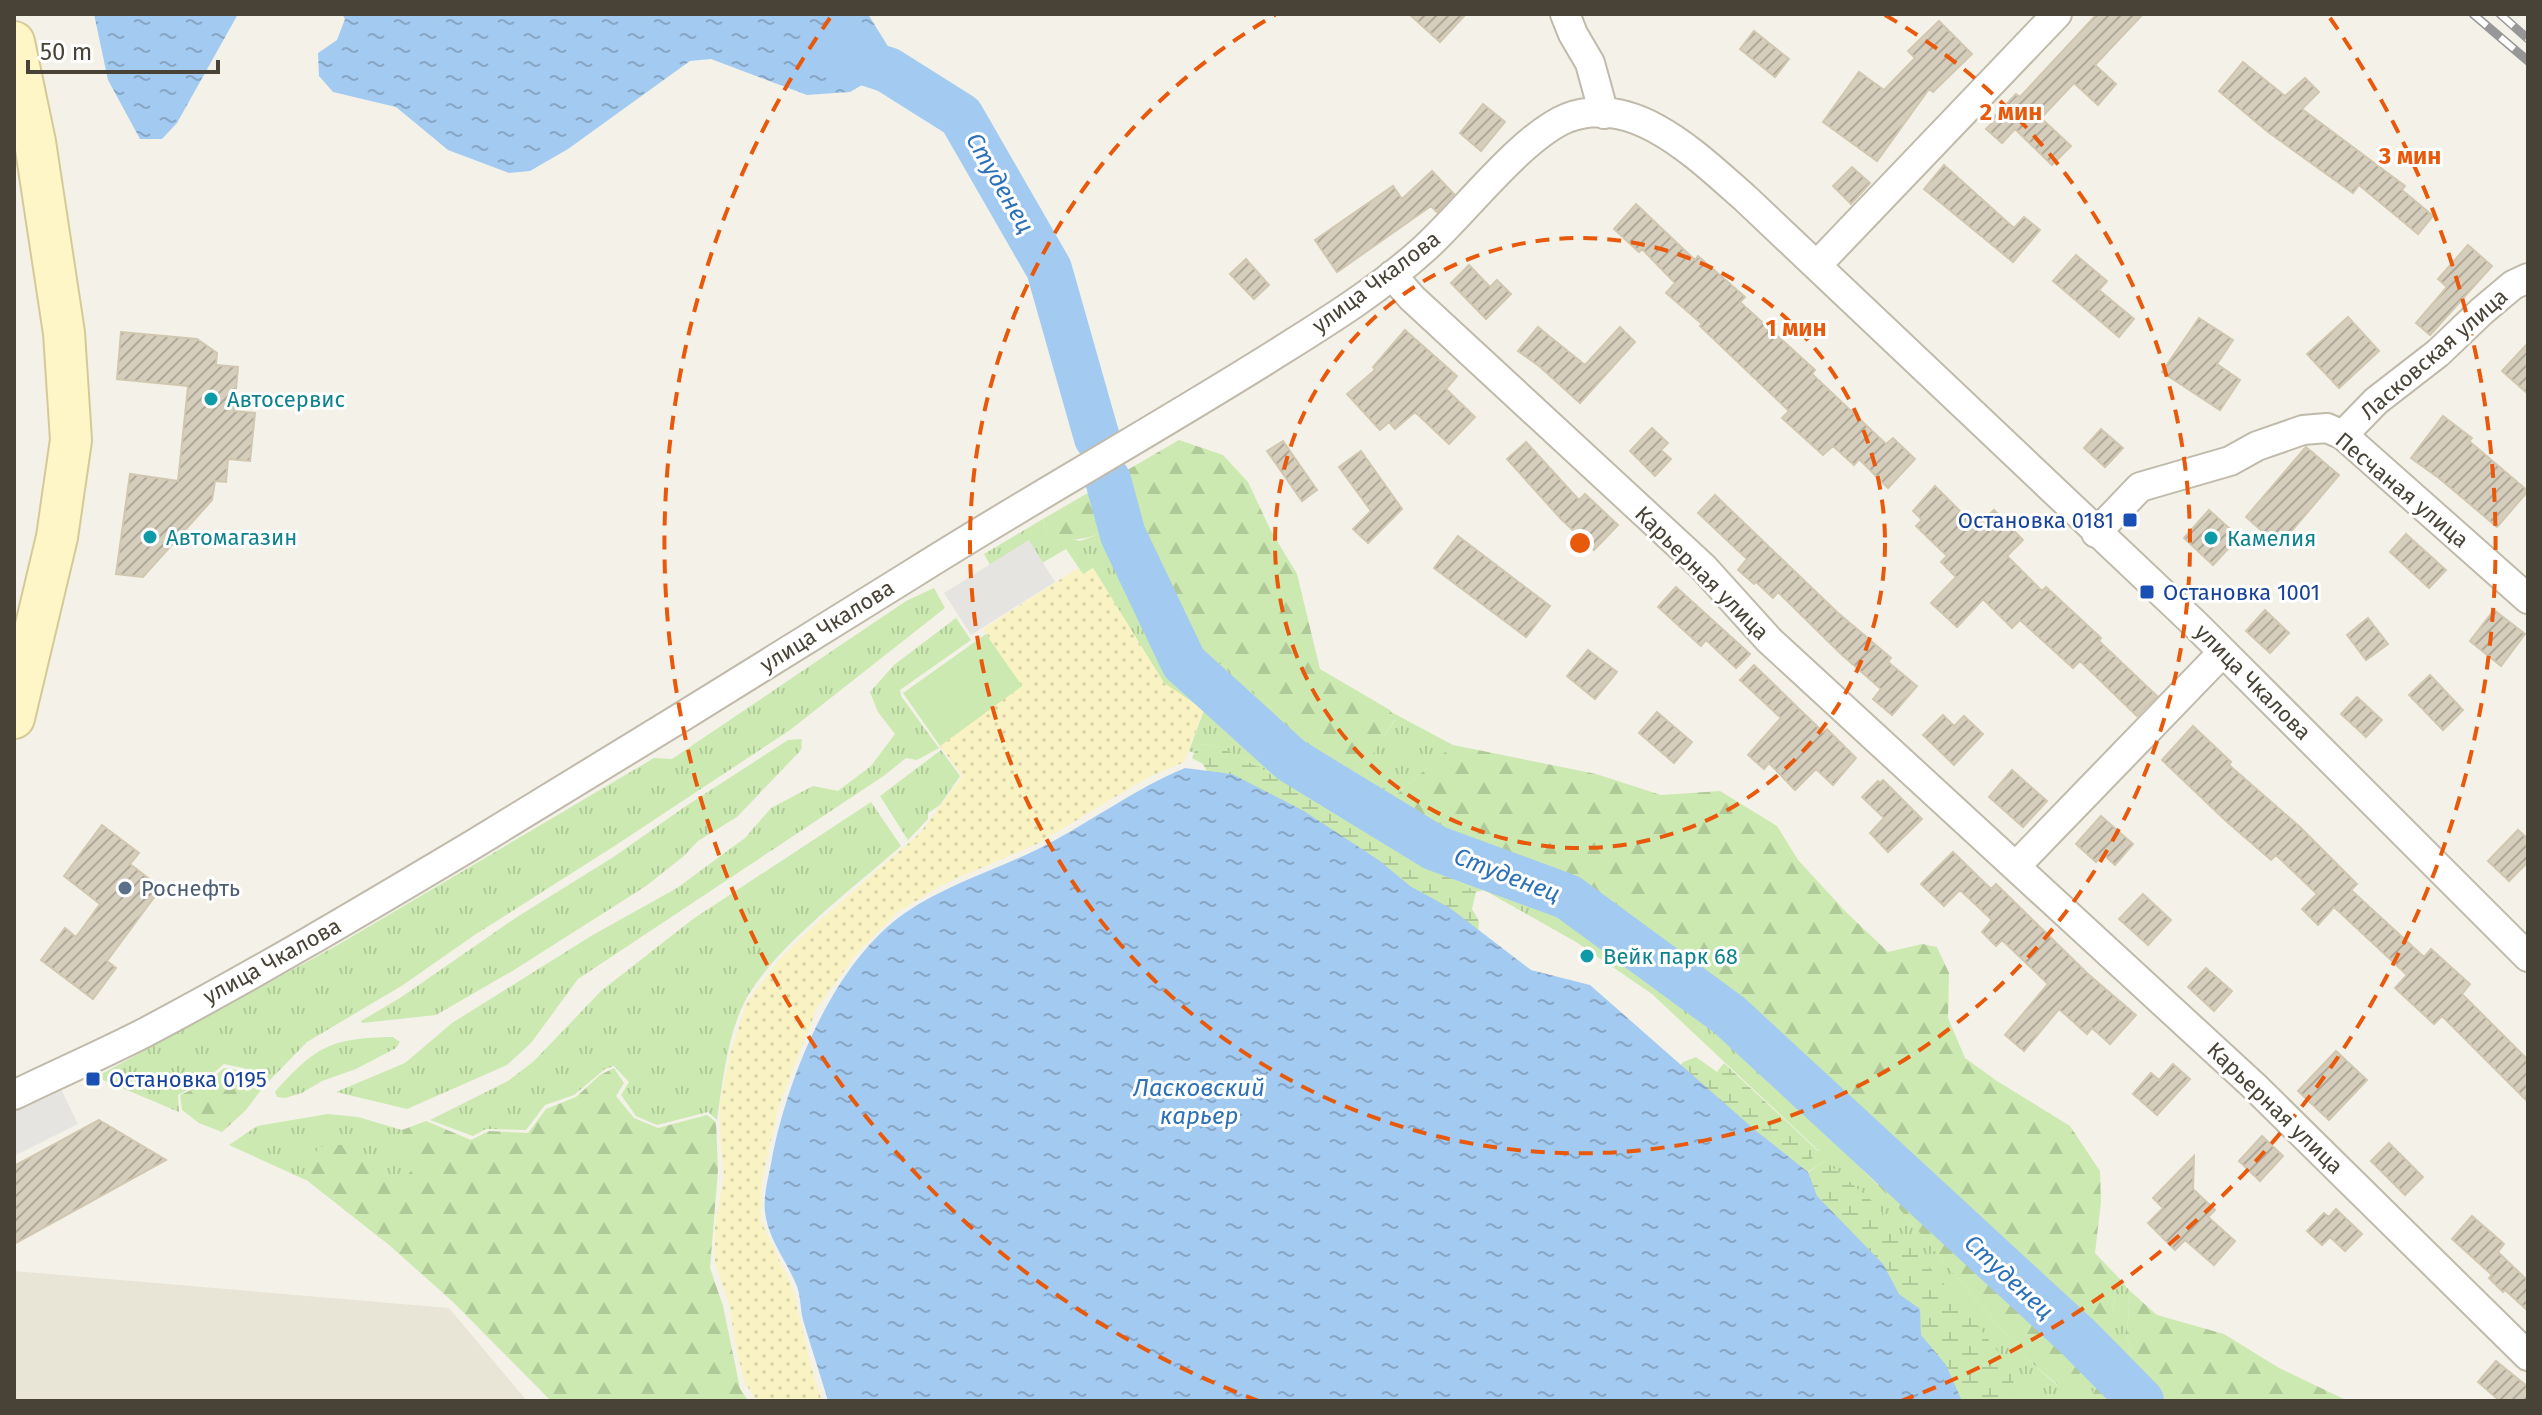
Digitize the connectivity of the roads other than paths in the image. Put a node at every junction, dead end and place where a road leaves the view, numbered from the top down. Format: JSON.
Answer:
{"nodes":[{"id":1,"x":1565,"y":14,"type":"edge"},
{"id":2,"x":2057,"y":14,"type":"edge"},
{"id":3,"x":14,"y":42,"type":"edge"},
{"id":4,"x":1604,"y":114,"type":"junction"},
{"id":5,"x":1817,"y":265,"type":"junction"},
{"id":6,"x":1392,"y":275,"type":"junction"},
{"id":7,"x":2528,"y":278,"type":"edge"},
{"id":8,"x":2343,"y":435,"type":"junction"},
{"id":9,"x":2096,"y":533,"type":"junction"},
{"id":10,"x":2528,"y":599,"type":"edge"},
{"id":11,"x":2223,"y":652,"type":"junction"},
{"id":12,"x":14,"y":718,"type":"edge"},
{"id":13,"x":2016,"y":866,"type":"junction"},
{"id":14,"x":2528,"y":957,"type":"edge"},
{"id":15,"x":14,"y":1095,"type":"edge"},
{"id":16,"x":2528,"y":1356,"type":"edge"}],
"edges":[{"from":1,"to":4,"type":"street"},
{"from":2,"to":5,"type":"street"},
{"from":3,"to":12,"type":"main road"},
{"from":4,"to":5,"type":"street","name":"улица Чкалова"},
{"from":4,"to":6,"type":"street","name":"улица Чкалова"},
{"from":5,"to":9,"type":"street","name":"улица Чкалова"},
{"from":6,"to":13,"type":"street","name":"Карьерная улица"},
{"from":6,"to":15,"type":"street","name":"улица Чкалова"},
{"from":7,"to":8,"type":"street","name":"Ласковская улица"},
{"from":8,"to":9,"type":"street","name":"Песчаная улица"},
{"from":8,"to":10,"type":"street","name":"Песчаная улица"},
{"from":9,"to":11,"type":"street","name":"улица Чкалова"},
{"from":11,"to":13,"type":"street"},
{"from":11,"to":14,"type":"street","name":"улица Чкалова"},
{"from":13,"to":16,"type":"street","name":"Карьерная улица"}]}
